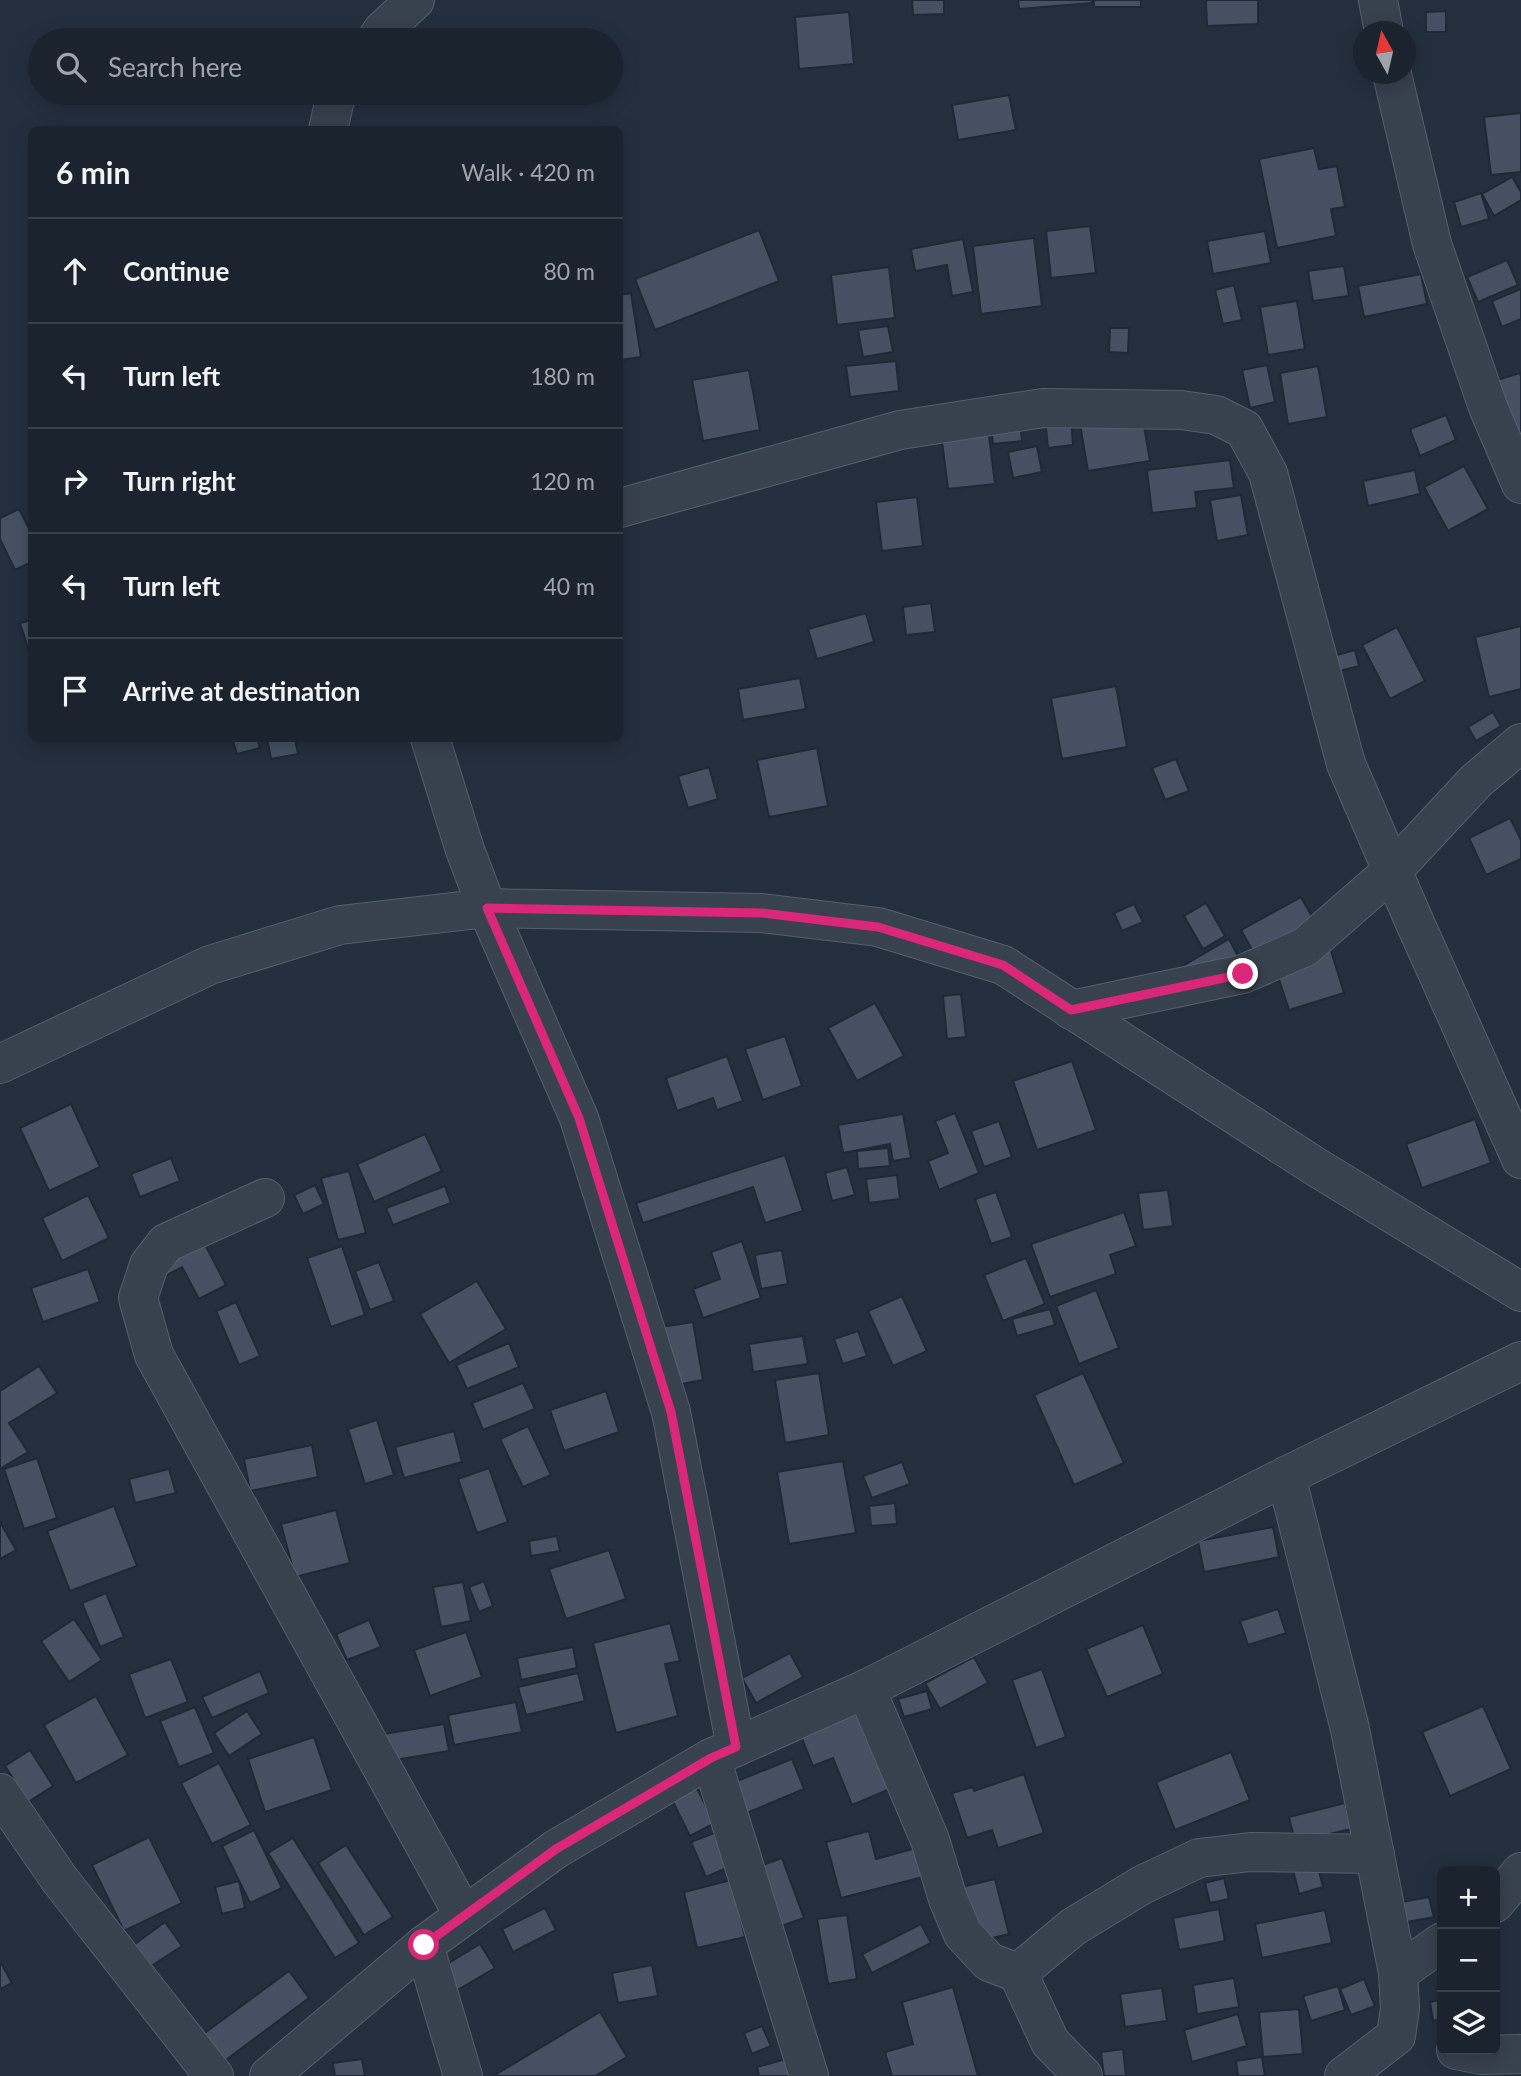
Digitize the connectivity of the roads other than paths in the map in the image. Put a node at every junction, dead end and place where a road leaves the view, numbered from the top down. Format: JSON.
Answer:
{"nodes":[{"id":1,"x":415,"y":0,"type":"edge"},
{"id":2,"x":1378,"y":0,"type":"edge"},
{"id":3,"x":1382,"y":21,"type":"edge"},
{"id":4,"x":385,"y":28,"type":"edge"},
{"id":5,"x":1394,"y":84,"type":"edge"},
{"id":6,"x":334,"y":105,"type":"edge"},
{"id":7,"x":329,"y":126,"type":"edge"},
{"id":8,"x":1521,"y":484,"type":"edge"},
{"id":9,"x":623,"y":507,"type":"edge"},
{"id":10,"x":431,"y":742,"type":"edge"},
{"id":11,"x":1521,"y":743,"type":"edge"},
{"id":12,"x":1392,"y":871,"type":"junction"},
{"id":13,"x":487,"y":908,"type":"junction"},
{"id":14,"x":1071,"y":1010,"type":"junction"},
{"id":15,"x":0,"y":1065,"type":"edge"},
{"id":16,"x":1521,"y":1159,"type":"edge"},
{"id":17,"x":265,"y":1198,"type":"dead end"},
{"id":18,"x":1521,"y":1292,"type":"edge"},
{"id":19,"x":1521,"y":1361,"type":"edge"},
{"id":20,"x":1286,"y":1476,"type":"junction"},
{"id":21,"x":866,"y":1689,"type":"junction"},
{"id":22,"x":724,"y":1752,"type":"junction"},
{"id":23,"x":0,"y":1793,"type":"edge"},
{"id":24,"x":1375,"y":1854,"type":"junction"},
{"id":25,"x":1521,"y":1872,"type":"edge"},
{"id":26,"x":1500,"y":1897,"type":"edge"},
{"id":27,"x":464,"y":1916,"type":"junction"},
{"id":28,"x":424,"y":1945,"type":"junction"},
{"id":29,"x":1437,"y":1946,"type":"edge"},
{"id":30,"x":1018,"y":1973,"type":"junction"},
{"id":31,"x":1398,"y":1973,"type":"junction"},
{"id":32,"x":1396,"y":2036,"type":"junction"},
{"id":33,"x":1437,"y":2046,"type":"edge"},
{"id":34,"x":1521,"y":2054,"type":"edge"},
{"id":35,"x":1500,"y":2055,"type":"edge"},
{"id":36,"x":214,"y":2076,"type":"edge"},
{"id":37,"x":269,"y":2076,"type":"edge"},
{"id":38,"x":463,"y":2076,"type":"edge"},
{"id":39,"x":809,"y":2076,"type":"edge"},
{"id":40,"x":1083,"y":2076,"type":"edge"},
{"id":41,"x":1344,"y":2076,"type":"edge"}],
"edges":[{"from":1,"to":4,"type":"street"},
{"from":2,"to":3,"type":"street"},
{"from":5,"to":8,"type":"street"},
{"from":6,"to":7,"type":"street"},
{"from":9,"to":12,"type":"street"},
{"from":10,"to":13,"type":"street"},
{"from":11,"to":12,"type":"street"},
{"from":12,"to":14,"type":"street"},
{"from":12,"to":16,"type":"street"},
{"from":13,"to":14,"type":"street"},
{"from":13,"to":15,"type":"street"},
{"from":13,"to":22,"type":"street"},
{"from":14,"to":18,"type":"street"},
{"from":17,"to":27,"type":"street"},
{"from":19,"to":20,"type":"street"},
{"from":20,"to":21,"type":"street"},
{"from":20,"to":24,"type":"street"},
{"from":21,"to":22,"type":"street"},
{"from":21,"to":30,"type":"street"},
{"from":22,"to":27,"type":"street"},
{"from":22,"to":39,"type":"street"},
{"from":23,"to":36,"type":"street"},
{"from":24,"to":30,"type":"street"},
{"from":24,"to":31,"type":"street"},
{"from":25,"to":26,"type":"street"},
{"from":27,"to":28,"type":"street"},
{"from":28,"to":37,"type":"street"},
{"from":28,"to":38,"type":"street"},
{"from":29,"to":31,"type":"street"},
{"from":30,"to":40,"type":"street"},
{"from":31,"to":32,"type":"street"},
{"from":32,"to":33,"type":"street"},
{"from":32,"to":41,"type":"street"},
{"from":34,"to":35,"type":"street"}]}
